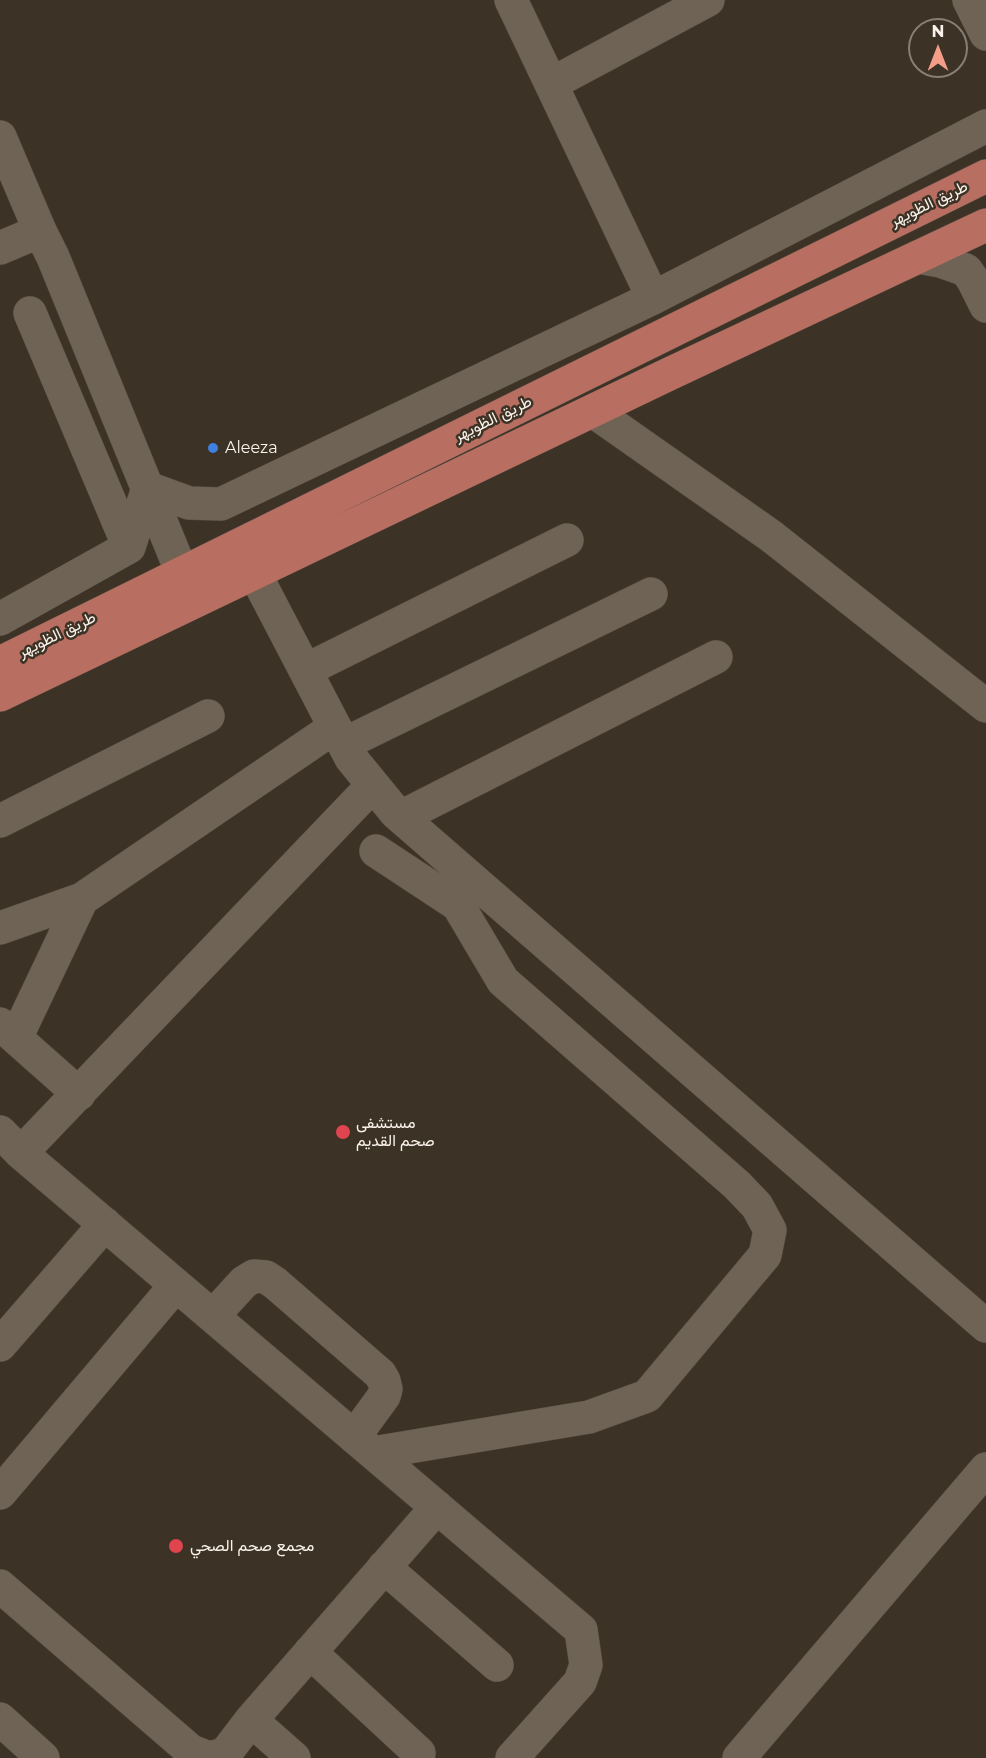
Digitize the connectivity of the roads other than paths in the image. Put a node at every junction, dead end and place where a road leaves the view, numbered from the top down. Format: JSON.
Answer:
{"nodes":[{"id":1,"x":511,"y":0,"type":"edge"},
{"id":2,"x":708,"y":0,"type":"edge"},
{"id":3,"x":969,"y":0,"type":"edge"},
{"id":4,"x":986,"y":34,"type":"edge"},
{"id":5,"x":551,"y":84,"type":"junction"},
{"id":6,"x":986,"y":126,"type":"edge"},
{"id":7,"x":0,"y":137,"type":"edge"},
{"id":8,"x":986,"y":176,"type":"edge"},
{"id":9,"x":985,"y":225,"type":"edge"},
{"id":10,"x":40,"y":231,"type":"junction"},
{"id":11,"x":0,"y":248,"type":"edge"},
{"id":12,"x":918,"y":257,"type":"junction"},
{"id":13,"x":980,"y":293,"type":"edge"},
{"id":14,"x":653,"y":298,"type":"junction"},
{"id":15,"x":30,"y":313,"type":"dead end"},
{"id":16,"x":593,"y":411,"type":"junction"},
{"id":17,"x":346,"y":446,"type":"junction"},
{"id":18,"x":148,"y":488,"type":"junction"},
{"id":19,"x":329,"y":500,"type":"junction"},
{"id":20,"x":567,"y":540,"type":"dead end"},
{"id":21,"x":129,"y":547,"type":"junction"},
{"id":22,"x":182,"y":573,"type":"junction"},
{"id":23,"x":255,"y":574,"type":"junction"},
{"id":24,"x":651,"y":594,"type":"dead end"},
{"id":25,"x":0,"y":619,"type":"edge"},
{"id":26,"x":716,"y":657,"type":"dead end"},
{"id":27,"x":2,"y":659,"type":"edge"},
{"id":28,"x":306,"y":670,"type":"junction"},
{"id":29,"x":0,"y":695,"type":"edge"},
{"id":30,"x":986,"y":706,"type":"edge"},
{"id":31,"x":208,"y":716,"type":"dead end"},
{"id":32,"x":340,"y":736,"type":"junction"},
{"id":33,"x":373,"y":785,"type":"junction"},
{"id":34,"x":400,"y":817,"type":"junction"},
{"id":35,"x":0,"y":821,"type":"edge"},
{"id":36,"x":376,"y":851,"type":"dead end"},
{"id":37,"x":82,"y":899,"type":"junction"},
{"id":38,"x":0,"y":928,"type":"edge"},
{"id":39,"x":8,"y":1031,"type":"edge"},
{"id":40,"x":79,"y":1094,"type":"junction"},
{"id":41,"x":11,"y":1142,"type":"edge"},
{"id":42,"x":105,"y":1224,"type":"junction"},
{"id":43,"x":176,"y":1285,"type":"junction"},
{"id":44,"x":213,"y":1316,"type":"junction"},
{"id":45,"x":986,"y":1326,"type":"edge"},
{"id":46,"x":0,"y":1345,"type":"edge"},
{"id":47,"x":364,"y":1445,"type":"junction"},
{"id":48,"x":986,"y":1469,"type":"edge"},
{"id":49,"x":0,"y":1493,"type":"edge"},
{"id":50,"x":437,"y":1507,"type":"junction"},
{"id":51,"x":384,"y":1567,"type":"junction"},
{"id":52,"x":0,"y":1586,"type":"edge"},
{"id":53,"x":310,"y":1652,"type":"junction"},
{"id":54,"x":497,"y":1665,"type":"dead end"},
{"id":55,"x":0,"y":1719,"type":"edge"},
{"id":56,"x":251,"y":1719,"type":"junction"},
{"id":57,"x":419,"y":1753,"type":"dead end"},
{"id":58,"x":42,"y":1758,"type":"edge"},
{"id":59,"x":294,"y":1758,"type":"edge"},
{"id":60,"x":512,"y":1758,"type":"edge"},
{"id":61,"x":739,"y":1758,"type":"edge"}],
"edges":[{"from":1,"to":5,"type":"street"},
{"from":2,"to":5,"type":"street"},
{"from":3,"to":4,"type":"street"},
{"from":5,"to":14,"type":"street"},
{"from":6,"to":14,"type":"street"},
{"from":7,"to":10,"type":"street"},
{"from":8,"to":19,"type":"main road","name":"طريق الظويهر"},
{"from":9,"to":12,"type":"main road","name":"طريق الظويهر"},
{"from":9,"to":13,"type":"street"},
{"from":10,"to":11,"type":"street"},
{"from":10,"to":18,"type":"street"},
{"from":12,"to":13,"type":"street"},
{"from":12,"to":16,"type":"main road","name":"طريق الظويهر"},
{"from":14,"to":17,"type":"street"},
{"from":15,"to":21,"type":"street"},
{"from":16,"to":23,"type":"main road","name":"طريق الظويهر"},
{"from":16,"to":30,"type":"street"},
{"from":17,"to":18,"type":"street"},
{"from":17,"to":19,"type":"street"},
{"from":18,"to":21,"type":"street"},
{"from":18,"to":22,"type":"street"},
{"from":19,"to":22,"type":"main road","name":"طريق الظويهر"},
{"from":20,"to":28,"type":"street"},
{"from":21,"to":25,"type":"street"},
{"from":22,"to":27,"type":"main road","name":"طريق الظويهر"},
{"from":23,"to":28,"type":"street"},
{"from":23,"to":29,"type":"main road","name":"طريق الظويهر"},
{"from":24,"to":32,"type":"street"},
{"from":26,"to":34,"type":"street"},
{"from":28,"to":32,"type":"street"},
{"from":31,"to":35,"type":"street"},
{"from":32,"to":33,"type":"street"},
{"from":32,"to":37,"type":"street"},
{"from":33,"to":34,"type":"street"},
{"from":33,"to":40,"type":"street"},
{"from":34,"to":45,"type":"street"},
{"from":36,"to":47,"type":"street"},
{"from":37,"to":38,"type":"street"},
{"from":37,"to":39,"type":"street"},
{"from":39,"to":40,"type":"street"},
{"from":40,"to":41,"type":"street"},
{"from":41,"to":42,"type":"street"},
{"from":42,"to":43,"type":"street"},
{"from":42,"to":46,"type":"street"},
{"from":43,"to":44,"type":"street"},
{"from":43,"to":49,"type":"street"},
{"from":44,"to":47,"type":"street"},
{"from":44,"to":47,"type":"street"},
{"from":47,"to":50,"type":"street"},
{"from":48,"to":61,"type":"street"},
{"from":50,"to":51,"type":"street"},
{"from":50,"to":60,"type":"street"},
{"from":51,"to":53,"type":"street"},
{"from":51,"to":54,"type":"street"},
{"from":52,"to":56,"type":"street"},
{"from":53,"to":56,"type":"street"},
{"from":53,"to":57,"type":"street"},
{"from":55,"to":58,"type":"street"},
{"from":56,"to":59,"type":"street"}]}
